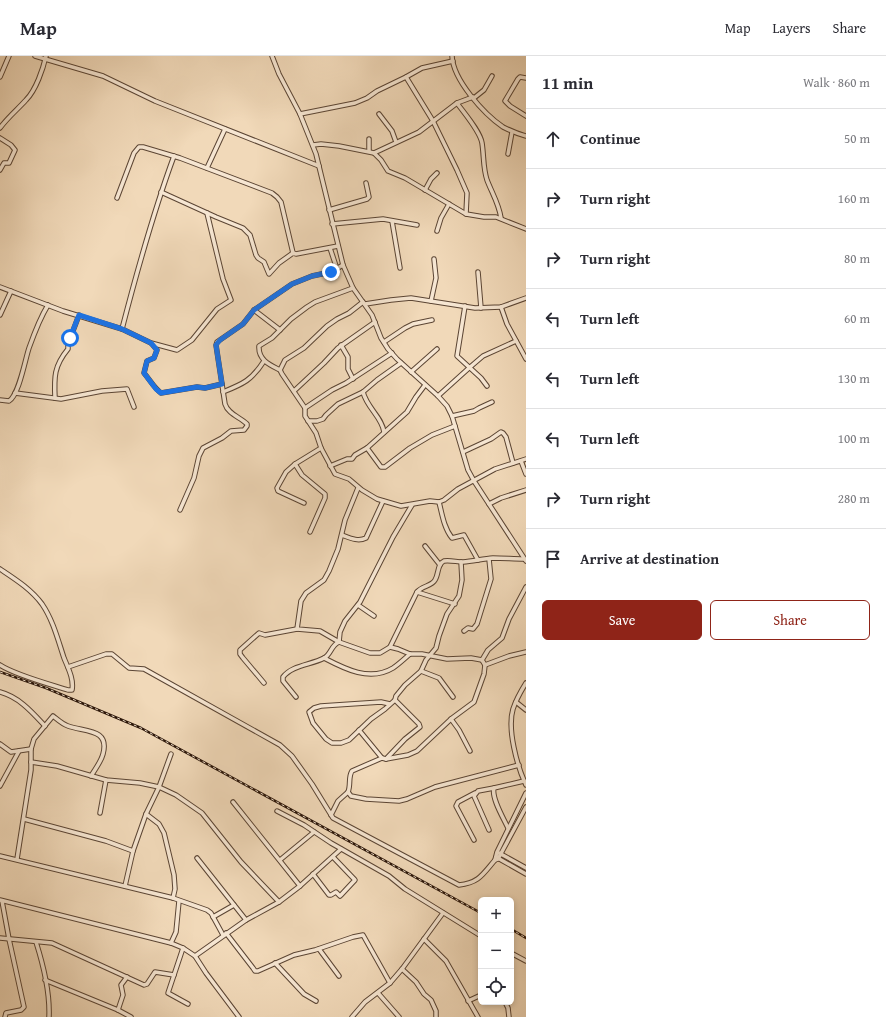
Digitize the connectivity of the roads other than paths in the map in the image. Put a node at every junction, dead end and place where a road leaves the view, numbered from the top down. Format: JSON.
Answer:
{"nodes":[{"id":1,"x":9,"y":56,"type":"edge"},
{"id":2,"x":35,"y":56,"type":"edge"},
{"id":3,"x":272,"y":56,"type":"edge"},
{"id":4,"x":452,"y":56,"type":"edge"},
{"id":5,"x":46,"y":57,"type":"edge"},
{"id":6,"x":453,"y":61,"type":"junction"},
{"id":7,"x":492,"y":76,"type":"dead end"},
{"id":8,"x":0,"y":77,"type":"edge"},
{"id":9,"x":406,"y":77,"type":"junction"},
{"id":10,"x":526,"y":78,"type":"edge"},
{"id":11,"x":473,"y":98,"type":"junction"},
{"id":12,"x":457,"y":103,"type":"junction"},
{"id":13,"x":300,"y":114,"type":"junction"},
{"id":14,"x":379,"y":114,"type":"dead end"},
{"id":15,"x":526,"y":116,"type":"edge"},
{"id":16,"x":433,"y":121,"type":"junction"},
{"id":17,"x":0,"y":128,"type":"edge"},
{"id":18,"x":226,"y":129,"type":"junction"},
{"id":19,"x":512,"y":132,"type":"junction"},
{"id":20,"x":526,"y":136,"type":"edge"},
{"id":21,"x":0,"y":138,"type":"edge"},
{"id":22,"x":369,"y":139,"type":"dead end"},
{"id":23,"x":396,"y":142,"type":"junction"},
{"id":24,"x":313,"y":145,"type":"junction"},
{"id":25,"x":369,"y":151,"type":"junction"},
{"id":26,"x":374,"y":153,"type":"junction"},
{"id":27,"x":508,"y":154,"type":"dead end"},
{"id":28,"x":174,"y":156,"type":"junction"},
{"id":29,"x":319,"y":166,"type":"junction"},
{"id":30,"x":206,"y":168,"type":"junction"},
{"id":31,"x":0,"y":170,"type":"edge"},
{"id":32,"x":437,"y":174,"type":"dead end"},
{"id":33,"x":366,"y":183,"type":"dead end"},
{"id":34,"x":425,"y":190,"type":"junction"},
{"id":35,"x":161,"y":192,"type":"junction"},
{"id":36,"x":117,"y":198,"type":"dead end"},
{"id":37,"x":449,"y":204,"type":"junction"},
{"id":38,"x":329,"y":210,"type":"junction"},
{"id":39,"x":207,"y":213,"type":"junction"},
{"id":40,"x":466,"y":214,"type":"junction"},
{"id":41,"x":501,"y":218,"type":"junction"},
{"id":42,"x":392,"y":221,"type":"junction"},
{"id":43,"x":332,"y":224,"type":"junction"},
{"id":44,"x":418,"y":225,"type":"dead end"},
{"id":45,"x":526,"y":229,"type":"edge"},
{"id":46,"x":437,"y":231,"type":"dead end"},
{"id":47,"x":338,"y":246,"type":"junction"},
{"id":48,"x":330,"y":248,"type":"junction"},
{"id":49,"x":293,"y":253,"type":"junction"},
{"id":50,"x":434,"y":259,"type":"dead end"},
{"id":51,"x":343,"y":265,"type":"junction"},
{"id":52,"x":337,"y":268,"type":"junction"},
{"id":53,"x":400,"y":268,"type":"dead end"},
{"id":54,"x":478,"y":272,"type":"dead end"},
{"id":55,"x":0,"y":287,"type":"edge"},
{"id":56,"x":353,"y":288,"type":"junction"},
{"id":57,"x":11,"y":291,"type":"junction"},
{"id":58,"x":526,"y":298,"type":"edge"},
{"id":59,"x":431,"y":301,"type":"junction"},
{"id":60,"x":364,"y":303,"type":"junction"},
{"id":61,"x":48,"y":305,"type":"junction"},
{"id":62,"x":465,"y":306,"type":"junction"},
{"id":63,"x":501,"y":307,"type":"junction"},
{"id":64,"x":481,"y":308,"type":"junction"},
{"id":65,"x":254,"y":310,"type":"junction"},
{"id":66,"x":0,"y":315,"type":"edge"},
{"id":67,"x":79,"y":315,"type":"junction"},
{"id":68,"x":432,"y":320,"type":"dead end"},
{"id":69,"x":375,"y":322,"type":"junction"},
{"id":70,"x":122,"y":329,"type":"junction"},
{"id":71,"x":280,"y":330,"type":"junction"},
{"id":72,"x":516,"y":341,"type":"junction"},
{"id":73,"x":384,"y":342,"type":"junction"},
{"id":74,"x":151,"y":343,"type":"junction"},
{"id":75,"x":341,"y":345,"type":"junction"},
{"id":76,"x":437,"y":349,"type":"dead end"},
{"id":77,"x":392,"y":353,"type":"junction"},
{"id":78,"x":526,"y":359,"type":"edge"},
{"id":79,"x":264,"y":361,"type":"junction"},
{"id":80,"x":401,"y":363,"type":"junction"},
{"id":81,"x":469,"y":368,"type":"junction"},
{"id":82,"x":280,"y":370,"type":"junction"},
{"id":83,"x":411,"y":372,"type":"junction"},
{"id":84,"x":353,"y":379,"type":"junction"},
{"id":85,"x":222,"y":384,"type":"junction"},
{"id":86,"x":425,"y":385,"type":"junction"},
{"id":87,"x":487,"y":386,"type":"dead end"},
{"id":88,"x":294,"y":391,"type":"junction"},
{"id":89,"x":223,"y":392,"type":"junction"},
{"id":90,"x":363,"y":392,"type":"junction"},
{"id":91,"x":15,"y":393,"type":"junction"},
{"id":92,"x":438,"y":396,"type":"junction"},
{"id":93,"x":54,"y":398,"type":"junction"},
{"id":94,"x":0,"y":400,"type":"edge"},
{"id":95,"x":492,"y":402,"type":"dead end"},
{"id":96,"x":134,"y":407,"type":"dead end"},
{"id":97,"x":305,"y":408,"type":"junction"},
{"id":98,"x":452,"y":416,"type":"junction"},
{"id":99,"x":308,"y":421,"type":"junction"},
{"id":100,"x":455,"y":426,"type":"junction"},
{"id":101,"x":384,"y":432,"type":"junction"},
{"id":102,"x":321,"y":448,"type":"junction"},
{"id":103,"x":367,"y":448,"type":"junction"},
{"id":104,"x":463,"y":452,"type":"junction"},
{"id":105,"x":526,"y":459,"type":"edge"},
{"id":106,"x":521,"y":461,"type":"junction"},
{"id":107,"x":513,"y":463,"type":"junction"},
{"id":108,"x":295,"y":464,"type":"junction"},
{"id":109,"x":330,"y":466,"type":"junction"},
{"id":110,"x":526,"y":474,"type":"edge"},
{"id":111,"x":474,"y":481,"type":"junction"},
{"id":112,"x":358,"y":488,"type":"junction"},
{"id":113,"x":526,"y":490,"type":"edge"},
{"id":114,"x":383,"y":501,"type":"junction"},
{"id":115,"x":439,"y":502,"type":"junction"},
{"id":116,"x":304,"y":503,"type":"dead end"},
{"id":117,"x":489,"y":504,"type":"junction"},
{"id":118,"x":412,"y":506,"type":"junction"},
{"id":119,"x":180,"y":510,"type":"dead end"},
{"id":120,"x":310,"y":532,"type":"dead end"},
{"id":121,"x":342,"y":535,"type":"junction"},
{"id":122,"x":425,"y":546,"type":"dead end"},
{"id":123,"x":489,"y":559,"type":"junction"},
{"id":124,"x":478,"y":560,"type":"junction"},
{"id":125,"x":525,"y":560,"type":"edge"},
{"id":126,"x":461,"y":562,"type":"junction"},
{"id":127,"x":440,"y":565,"type":"junction"},
{"id":128,"x":0,"y":569,"type":"edge"},
{"id":129,"x":526,"y":587,"type":"edge"},
{"id":130,"x":417,"y":592,"type":"junction"},
{"id":131,"x":358,"y":604,"type":"junction"},
{"id":132,"x":455,"y":604,"type":"junction"},
{"id":133,"x":374,"y":616,"type":"dead end"},
{"id":134,"x":297,"y":629,"type":"junction"},
{"id":135,"x":464,"y":631,"type":"dead end"},
{"id":136,"x":339,"y":642,"type":"junction"},
{"id":137,"x":390,"y":647,"type":"junction"},
{"id":138,"x":526,"y":652,"type":"edge"},
{"id":139,"x":410,"y":654,"type":"junction"},
{"id":140,"x":429,"y":656,"type":"junction"},
{"id":141,"x":324,"y":658,"type":"junction"},
{"id":142,"x":482,"y":660,"type":"junction"},
{"id":143,"x":0,"y":665,"type":"edge"},
{"id":144,"x":485,"y":665,"type":"junction"},
{"id":145,"x":68,"y":667,"type":"junction"},
{"id":146,"x":421,"y":671,"type":"junction"},
{"id":147,"x":264,"y":683,"type":"dead end"},
{"id":148,"x":526,"y":684,"type":"edge"},
{"id":149,"x":0,"y":692,"type":"edge"},
{"id":150,"x":453,"y":696,"type":"dead end"},
{"id":151,"x":296,"y":697,"type":"dead end"},
{"id":152,"x":395,"y":700,"type":"junction"},
{"id":153,"x":516,"y":702,"type":"junction"},
{"id":154,"x":390,"y":704,"type":"junction"},
{"id":155,"x":526,"y":710,"type":"edge"},
{"id":156,"x":450,"y":719,"type":"junction"},
{"id":157,"x":45,"y":726,"type":"junction"},
{"id":158,"x":359,"y":730,"type":"junction"},
{"id":159,"x":0,"y":744,"type":"edge"},
{"id":160,"x":31,"y":749,"type":"junction"},
{"id":161,"x":19,"y":751,"type":"junction"},
{"id":162,"x":470,"y":751,"type":"dead end"},
{"id":163,"x":171,"y":754,"type":"dead end"},
{"id":164,"x":384,"y":758,"type":"junction"},
{"id":165,"x":31,"y":762,"type":"junction"},
{"id":166,"x":519,"y":765,"type":"junction"},
{"id":167,"x":91,"y":776,"type":"junction"},
{"id":168,"x":106,"y":780,"type":"junction"},
{"id":169,"x":525,"y":782,"type":"edge"},
{"id":170,"x":0,"y":786,"type":"edge"},
{"id":171,"x":159,"y":787,"type":"junction"},
{"id":172,"x":494,"y":788,"type":"junction"},
{"id":173,"x":348,"y":792,"type":"junction"},
{"id":174,"x":475,"y":793,"type":"junction"},
{"id":175,"x":526,"y":793,"type":"edge"},
{"id":176,"x":233,"y":802,"type":"dead end"},
{"id":177,"x":526,"y":807,"type":"edge"},
{"id":178,"x":277,"y":811,"type":"dead end"},
{"id":179,"x":100,"y":813,"type":"dead end"},
{"id":180,"x":146,"y":814,"type":"junction"},
{"id":181,"x":331,"y":815,"type":"junction"},
{"id":182,"x":24,"y":819,"type":"junction"},
{"id":183,"x":508,"y":828,"type":"junction"},
{"id":184,"x":489,"y":830,"type":"dead end"},
{"id":185,"x":314,"y":832,"type":"junction"},
{"id":186,"x":474,"y":840,"type":"dead end"},
{"id":187,"x":341,"y":848,"type":"junction"},
{"id":188,"x":133,"y":851,"type":"junction"},
{"id":189,"x":499,"y":853,"type":"junction"},
{"id":190,"x":0,"y":856,"type":"edge"},
{"id":191,"x":333,"y":857,"type":"junction"},
{"id":192,"x":197,"y":858,"type":"dead end"},
{"id":193,"x":496,"y":858,"type":"junction"},
{"id":194,"x":17,"y":859,"type":"junction"},
{"id":195,"x":280,"y":860,"type":"junction"},
{"id":196,"x":526,"y":868,"type":"edge"},
{"id":197,"x":313,"y":874,"type":"junction"},
{"id":198,"x":526,"y":874,"type":"edge"},
{"id":199,"x":125,"y":886,"type":"junction"},
{"id":200,"x":300,"y":886,"type":"junction"},
{"id":201,"x":173,"y":898,"type":"junction"},
{"id":202,"x":1,"y":901,"type":"edge"},
{"id":203,"x":179,"y":901,"type":"junction"},
{"id":204,"x":279,"y":902,"type":"junction"},
{"id":205,"x":234,"y":905,"type":"junction"},
{"id":206,"x":443,"y":913,"type":"junction"},
{"id":207,"x":213,"y":917,"type":"junction"},
{"id":208,"x":246,"y":920,"type":"junction"},
{"id":209,"x":224,"y":934,"type":"junction"},
{"id":210,"x":478,"y":934,"type":"edge"},
{"id":211,"x":0,"y":938,"type":"edge"},
{"id":212,"x":424,"y":939,"type":"junction"},
{"id":213,"x":9,"y":940,"type":"junction"},
{"id":214,"x":36,"y":942,"type":"junction"},
{"id":215,"x":171,"y":943,"type":"junction"},
{"id":216,"x":183,"y":948,"type":"junction"},
{"id":217,"x":319,"y":949,"type":"junction"},
{"id":218,"x":514,"y":955,"type":"edge"},
{"id":219,"x":195,"y":956,"type":"junction"},
{"id":220,"x":526,"y":961,"type":"edge"},
{"id":221,"x":275,"y":963,"type":"junction"},
{"id":222,"x":402,"y":969,"type":"junction"},
{"id":223,"x":174,"y":975,"type":"junction"},
{"id":224,"x":127,"y":976,"type":"junction"},
{"id":225,"x":339,"y":976,"type":"dead end"},
{"id":226,"x":46,"y":980,"type":"junction"},
{"id":227,"x":390,"y":983,"type":"junction"},
{"id":228,"x":378,"y":993,"type":"junction"},
{"id":229,"x":478,"y":996,"type":"edge"},
{"id":230,"x":316,"y":1001,"type":"dead end"},
{"id":231,"x":468,"y":1001,"type":"junction"},
{"id":232,"x":188,"y":1004,"type":"dead end"},
{"id":233,"x":506,"y":1005,"type":"edge"},
{"id":234,"x":118,"y":1010,"type":"junction"},
{"id":235,"x":5,"y":1017,"type":"edge"},
{"id":236,"x":49,"y":1017,"type":"edge"},
{"id":237,"x":131,"y":1017,"type":"edge"},
{"id":238,"x":239,"y":1017,"type":"edge"},
{"id":239,"x":352,"y":1017,"type":"edge"},
{"id":240,"x":399,"y":1017,"type":"edge"},
{"id":241,"x":436,"y":1017,"type":"edge"},
{"id":242,"x":478,"y":1017,"type":"edge"},
{"id":243,"x":509,"y":1017,"type":"edge"}],
"edges":[{"from":1,"to":8,"type":"street"},
{"from":2,"to":5,"type":"street"},
{"from":3,"to":13,"type":"street"},
{"from":4,"to":6,"type":"street"},
{"from":5,"to":17,"type":"street"},
{"from":5,"to":18,"type":"street"},
{"from":6,"to":9,"type":"street"},
{"from":6,"to":11,"type":"street"},
{"from":7,"to":11,"type":"street"},
{"from":9,"to":13,"type":"street"},
{"from":9,"to":16,"type":"street"},
{"from":10,"to":15,"type":"street"},
{"from":11,"to":12,"type":"street"},
{"from":11,"to":19,"type":"street"},
{"from":12,"to":16,"type":"street"},
{"from":12,"to":41,"type":"street"},
{"from":13,"to":24,"type":"street"},
{"from":14,"to":23,"type":"street"},
{"from":16,"to":23,"type":"street"},
{"from":16,"to":40,"type":"street"},
{"from":18,"to":29,"type":"street"},
{"from":18,"to":30,"type":"street"},
{"from":19,"to":20,"type":"street"},
{"from":19,"to":27,"type":"street"},
{"from":21,"to":31,"type":"street"},
{"from":22,"to":25,"type":"street"},
{"from":23,"to":26,"type":"street"},
{"from":24,"to":25,"type":"street"},
{"from":24,"to":29,"type":"street"},
{"from":25,"to":26,"type":"street"},
{"from":26,"to":34,"type":"street"},
{"from":28,"to":30,"type":"street"},
{"from":28,"to":35,"type":"street"},
{"from":28,"to":36,"type":"street"},
{"from":29,"to":38,"type":"street"},
{"from":30,"to":49,"type":"street"},
{"from":32,"to":34,"type":"street"},
{"from":33,"to":38,"type":"street"},
{"from":34,"to":37,"type":"street"},
{"from":35,"to":39,"type":"street"},
{"from":35,"to":70,"type":"street"},
{"from":37,"to":40,"type":"street"},
{"from":37,"to":46,"type":"street"},
{"from":38,"to":43,"type":"street"},
{"from":39,"to":49,"type":"street"},
{"from":39,"to":74,"type":"street"},
{"from":40,"to":41,"type":"street"},
{"from":41,"to":45,"type":"street"},
{"from":42,"to":43,"type":"street"},
{"from":42,"to":44,"type":"street"},
{"from":42,"to":53,"type":"street"},
{"from":43,"to":47,"type":"street"},
{"from":47,"to":48,"type":"street"},
{"from":47,"to":51,"type":"street"},
{"from":48,"to":49,"type":"street"},
{"from":48,"to":52,"type":"street"},
{"from":50,"to":59,"type":"street"},
{"from":51,"to":52,"type":"street"},
{"from":51,"to":56,"type":"street"},
{"from":52,"to":65,"type":"street"},
{"from":54,"to":64,"type":"street"},
{"from":55,"to":57,"type":"street"},
{"from":56,"to":60,"type":"street"},
{"from":56,"to":71,"type":"street"},
{"from":57,"to":61,"type":"street"},
{"from":57,"to":66,"type":"street"},
{"from":58,"to":63,"type":"street"},
{"from":59,"to":60,"type":"street"},
{"from":59,"to":62,"type":"street"},
{"from":60,"to":69,"type":"street"},
{"from":60,"to":82,"type":"street"},
{"from":61,"to":67,"type":"street"},
{"from":61,"to":91,"type":"street"},
{"from":62,"to":64,"type":"street"},
{"from":62,"to":81,"type":"street"},
{"from":63,"to":64,"type":"street"},
{"from":63,"to":72,"type":"street"},
{"from":65,"to":71,"type":"street"},
{"from":65,"to":85,"type":"street"},
{"from":67,"to":70,"type":"street"},
{"from":67,"to":93,"type":"street"},
{"from":68,"to":73,"type":"street"},
{"from":69,"to":73,"type":"street"},
{"from":69,"to":75,"type":"street"},
{"from":70,"to":74,"type":"street"},
{"from":71,"to":79,"type":"street"},
{"from":72,"to":78,"type":"street"},
{"from":72,"to":81,"type":"street"},
{"from":73,"to":77,"type":"street"},
{"from":74,"to":85,"type":"street"},
{"from":75,"to":84,"type":"street"},
{"from":75,"to":88,"type":"street"},
{"from":76,"to":83,"type":"street"},
{"from":77,"to":80,"type":"street"},
{"from":77,"to":84,"type":"street"},
{"from":79,"to":82,"type":"street"},
{"from":79,"to":89,"type":"street"},
{"from":80,"to":83,"type":"street"},
{"from":80,"to":90,"type":"street"},
{"from":81,"to":87,"type":"street"},
{"from":81,"to":92,"type":"street"},
{"from":82,"to":88,"type":"street"},
{"from":83,"to":86,"type":"street"},
{"from":84,"to":97,"type":"street"},
{"from":85,"to":89,"type":"street"},
{"from":86,"to":92,"type":"street"},
{"from":86,"to":101,"type":"street"},
{"from":88,"to":97,"type":"street"},
{"from":89,"to":119,"type":"street"},
{"from":90,"to":99,"type":"street"},
{"from":90,"to":101,"type":"street"},
{"from":91,"to":93,"type":"street"},
{"from":91,"to":94,"type":"street"},
{"from":92,"to":98,"type":"street"},
{"from":93,"to":96,"type":"street"},
{"from":95,"to":98,"type":"street"},
{"from":97,"to":99,"type":"street"},
{"from":98,"to":100,"type":"street"},
{"from":99,"to":102,"type":"street"},
{"from":100,"to":103,"type":"street"},
{"from":100,"to":104,"type":"street"},
{"from":101,"to":103,"type":"street"},
{"from":102,"to":108,"type":"street"},
{"from":102,"to":109,"type":"street"},
{"from":103,"to":109,"type":"street"},
{"from":104,"to":107,"type":"street"},
{"from":104,"to":111,"type":"street"},
{"from":105,"to":106,"type":"street"},
{"from":106,"to":107,"type":"street"},
{"from":106,"to":110,"type":"street"},
{"from":107,"to":111,"type":"street"},
{"from":108,"to":116,"type":"street"},
{"from":108,"to":120,"type":"street"},
{"from":109,"to":112,"type":"street"},
{"from":111,"to":115,"type":"street"},
{"from":111,"to":117,"type":"street"},
{"from":112,"to":114,"type":"street"},
{"from":112,"to":121,"type":"street"},
{"from":113,"to":117,"type":"street"},
{"from":114,"to":118,"type":"street"},
{"from":114,"to":121,"type":"street"},
{"from":115,"to":118,"type":"street"},
{"from":115,"to":124,"type":"street"},
{"from":117,"to":125,"type":"street"},
{"from":118,"to":131,"type":"street"},
{"from":121,"to":134,"type":"street"},
{"from":122,"to":127,"type":"street"},
{"from":123,"to":124,"type":"street"},
{"from":123,"to":125,"type":"street"},
{"from":123,"to":135,"type":"street"},
{"from":124,"to":126,"type":"street"},
{"from":126,"to":127,"type":"street"},
{"from":126,"to":132,"type":"street"},
{"from":127,"to":130,"type":"street"},
{"from":128,"to":145,"type":"street"},
{"from":129,"to":142,"type":"street"},
{"from":130,"to":132,"type":"street"},
{"from":130,"to":137,"type":"street"},
{"from":131,"to":133,"type":"street"},
{"from":131,"to":136,"type":"street"},
{"from":132,"to":140,"type":"street"},
{"from":134,"to":136,"type":"street"},
{"from":134,"to":147,"type":"street"},
{"from":136,"to":137,"type":"street"},
{"from":136,"to":141,"type":"street"},
{"from":137,"to":139,"type":"street"},
{"from":138,"to":144,"type":"street"},
{"from":139,"to":140,"type":"street"},
{"from":139,"to":141,"type":"street"},
{"from":140,"to":142,"type":"street"},
{"from":140,"to":146,"type":"street"},
{"from":141,"to":151,"type":"street"},
{"from":142,"to":144,"type":"street"},
{"from":143,"to":145,"type":"street"},
{"from":144,"to":156,"type":"street"},
{"from":145,"to":181,"type":"street"},
{"from":146,"to":150,"type":"street"},
{"from":146,"to":152,"type":"street"},
{"from":148,"to":153,"type":"street"},
{"from":149,"to":157,"type":"street"},
{"from":152,"to":154,"type":"street"},
{"from":152,"to":164,"type":"street"},
{"from":153,"to":155,"type":"street"},
{"from":153,"to":166,"type":"street"},
{"from":154,"to":158,"type":"street"},
{"from":154,"to":158,"type":"street"},
{"from":156,"to":162,"type":"street"},
{"from":156,"to":164,"type":"street"},
{"from":157,"to":160,"type":"street"},
{"from":157,"to":167,"type":"street"},
{"from":158,"to":164,"type":"street"},
{"from":159,"to":161,"type":"street"},
{"from":160,"to":161,"type":"street"},
{"from":160,"to":165,"type":"street"},
{"from":161,"to":170,"type":"street"},
{"from":163,"to":171,"type":"street"},
{"from":164,"to":173,"type":"street"},
{"from":165,"to":167,"type":"street"},
{"from":165,"to":182,"type":"street"},
{"from":166,"to":169,"type":"street"},
{"from":166,"to":173,"type":"street"},
{"from":167,"to":168,"type":"street"},
{"from":168,"to":171,"type":"street"},
{"from":168,"to":179,"type":"street"},
{"from":169,"to":172,"type":"street"},
{"from":171,"to":180,"type":"street"},
{"from":171,"to":204,"type":"street"},
{"from":172,"to":174,"type":"street"},
{"from":172,"to":183,"type":"street"},
{"from":173,"to":181,"type":"street"},
{"from":174,"to":184,"type":"street"},
{"from":174,"to":186,"type":"street"},
{"from":175,"to":183,"type":"street"},
{"from":176,"to":195,"type":"street"},
{"from":177,"to":189,"type":"street"},
{"from":178,"to":185,"type":"street"},
{"from":180,"to":188,"type":"street"},
{"from":180,"to":201,"type":"street"},
{"from":181,"to":193,"type":"street"},
{"from":182,"to":188,"type":"street"},
{"from":182,"to":194,"type":"street"},
{"from":183,"to":189,"type":"street"},
{"from":185,"to":187,"type":"street"},
{"from":185,"to":195,"type":"street"},
{"from":187,"to":191,"type":"street"},
{"from":187,"to":206,"type":"street"},
{"from":188,"to":199,"type":"street"},
{"from":189,"to":193,"type":"street"},
{"from":189,"to":196,"type":"street"},
{"from":190,"to":194,"type":"street"},
{"from":191,"to":197,"type":"street"},
{"from":191,"to":197,"type":"street"},
{"from":192,"to":205,"type":"street"},
{"from":193,"to":198,"type":"street"},
{"from":194,"to":199,"type":"street"},
{"from":195,"to":200,"type":"street"},
{"from":197,"to":200,"type":"street"},
{"from":199,"to":201,"type":"street"},
{"from":200,"to":204,"type":"street"},
{"from":201,"to":203,"type":"street"},
{"from":202,"to":213,"type":"street"},
{"from":202,"to":215,"type":"street"},
{"from":203,"to":207,"type":"street"},
{"from":203,"to":215,"type":"street"},
{"from":204,"to":208,"type":"street"},
{"from":205,"to":207,"type":"street"},
{"from":205,"to":208,"type":"street"},
{"from":206,"to":210,"type":"street"},
{"from":206,"to":212,"type":"street"},
{"from":207,"to":209,"type":"street"},
{"from":208,"to":209,"type":"street"},
{"from":209,"to":219,"type":"street"},
{"from":209,"to":221,"type":"street"},
{"from":211,"to":213,"type":"street"},
{"from":212,"to":222,"type":"street"},
{"from":212,"to":231,"type":"street"},
{"from":213,"to":214,"type":"street"},
{"from":213,"to":235,"type":"street"},
{"from":214,"to":224,"type":"street"},
{"from":214,"to":226,"type":"street"},
{"from":215,"to":216,"type":"street"},
{"from":216,"to":219,"type":"street"},
{"from":216,"to":223,"type":"street"},
{"from":217,"to":221,"type":"street"},
{"from":217,"to":225,"type":"street"},
{"from":217,"to":227,"type":"street"},
{"from":218,"to":220,"type":"street"},
{"from":219,"to":238,"type":"street"},
{"from":221,"to":230,"type":"street"},
{"from":222,"to":227,"type":"street"},
{"from":222,"to":241,"type":"street"},
{"from":223,"to":224,"type":"street"},
{"from":223,"to":232,"type":"street"},
{"from":224,"to":234,"type":"street"},
{"from":226,"to":234,"type":"street"},
{"from":226,"to":236,"type":"street"},
{"from":227,"to":228,"type":"street"},
{"from":228,"to":239,"type":"street"},
{"from":228,"to":240,"type":"street"},
{"from":229,"to":231,"type":"street"},
{"from":231,"to":242,"type":"street"},
{"from":233,"to":243,"type":"street"},
{"from":234,"to":237,"type":"street"}]}
